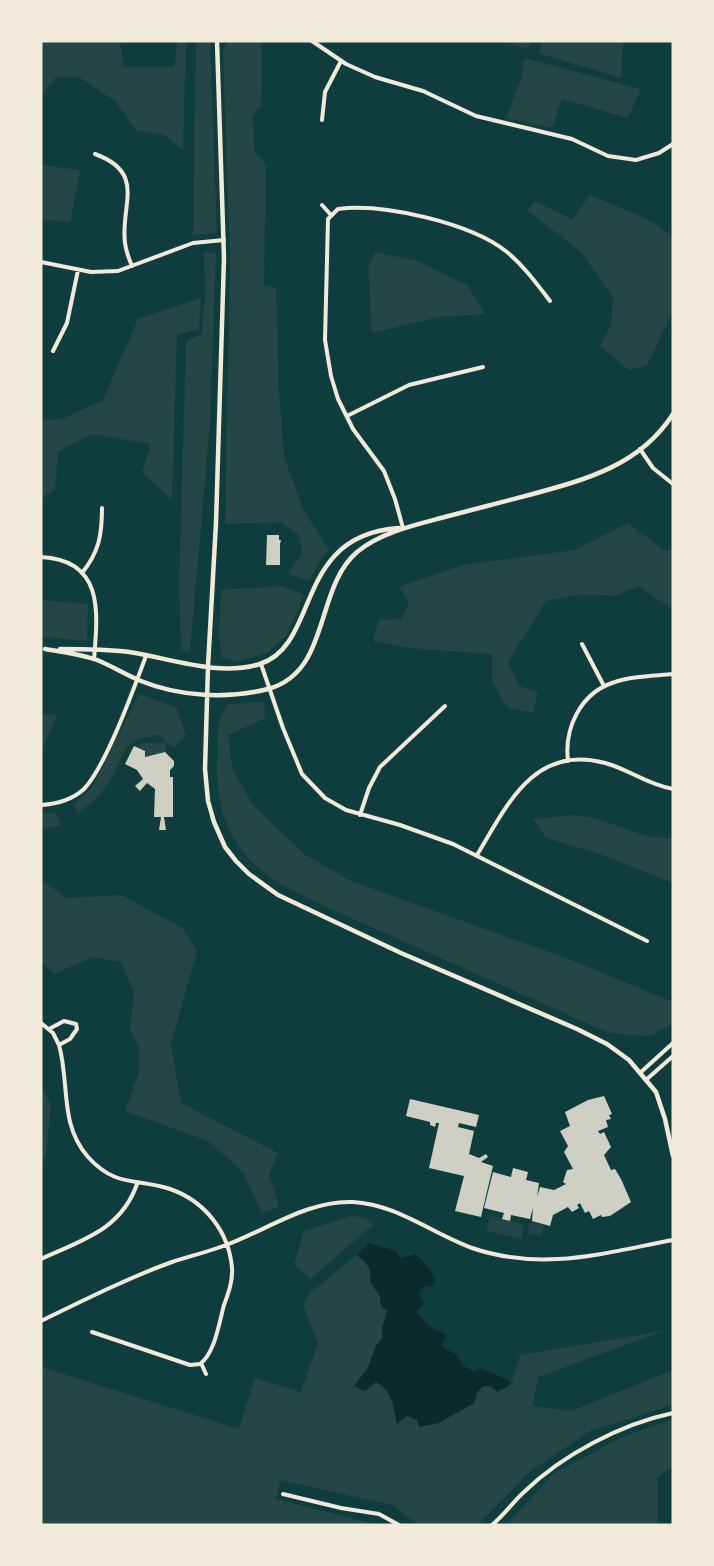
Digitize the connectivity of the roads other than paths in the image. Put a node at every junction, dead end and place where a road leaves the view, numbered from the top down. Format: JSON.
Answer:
{"nodes":[{"id":1,"x":217,"y":41,"type":"edge"},
{"id":2,"x":312,"y":41,"type":"edge"},
{"id":3,"x":341,"y":60,"type":"junction"},
{"id":4,"x":322,"y":120,"type":"dead end"},
{"id":5,"x":672,"y":146,"type":"edge"},
{"id":6,"x":95,"y":154,"type":"dead end"},
{"id":7,"x":322,"y":205,"type":"dead end"},
{"id":8,"x":331,"y":215,"type":"junction"},
{"id":9,"x":224,"y":240,"type":"junction"},
{"id":10,"x":41,"y":262,"type":"edge"},
{"id":11,"x":132,"y":266,"type":"junction"},
{"id":12,"x":78,"y":270,"type":"junction"},
{"id":13,"x":550,"y":301,"type":"dead end"},
{"id":14,"x":53,"y":352,"type":"dead end"},
{"id":15,"x":483,"y":368,"type":"dead end"},
{"id":16,"x":673,"y":414,"type":"edge"},
{"id":17,"x":347,"y":416,"type":"junction"},
{"id":18,"x":640,"y":449,"type":"junction"},
{"id":19,"x":673,"y":484,"type":"edge"},
{"id":20,"x":102,"y":508,"type":"dead end"},
{"id":21,"x":403,"y":528,"type":"junction"},
{"id":22,"x":41,"y":557,"type":"edge"},
{"id":23,"x":82,"y":573,"type":"junction"},
{"id":24,"x":582,"y":644,"type":"dead end"},
{"id":25,"x":43,"y":649,"type":"edge"},
{"id":26,"x":95,"y":649,"type":"junction"},
{"id":27,"x":146,"y":656,"type":"junction"},
{"id":28,"x":94,"y":659,"type":"junction"},
{"id":29,"x":260,"y":664,"type":"junction"},
{"id":30,"x":208,"y":666,"type":"junction"},
{"id":31,"x":673,"y":674,"type":"edge"},
{"id":32,"x":137,"y":680,"type":"junction"},
{"id":33,"x":604,"y":686,"type":"junction"},
{"id":34,"x":270,"y":688,"type":"junction"},
{"id":35,"x":207,"y":694,"type":"junction"},
{"id":36,"x":445,"y":706,"type":"dead end"},
{"id":37,"x":568,"y":761,"type":"junction"},
{"id":38,"x":673,"y":789,"type":"edge"},
{"id":39,"x":41,"y":805,"type":"edge"},
{"id":40,"x":360,"y":815,"type":"junction"},
{"id":41,"x":477,"y":855,"type":"junction"},
{"id":42,"x":647,"y":941,"type":"dead end"},
{"id":43,"x":41,"y":1023,"type":"edge"},
{"id":44,"x":49,"y":1029,"type":"junction"},
{"id":45,"x":673,"y":1043,"type":"edge"},
{"id":46,"x":59,"y":1045,"type":"junction"},
{"id":47,"x":673,"y":1056,"type":"edge"},
{"id":48,"x":641,"y":1072,"type":"junction"},
{"id":49,"x":647,"y":1079,"type":"junction"},
{"id":50,"x":673,"y":1156,"type":"edge"},
{"id":51,"x":137,"y":1184,"type":"junction"},
{"id":52,"x":673,"y":1240,"type":"edge"},
{"id":53,"x":226,"y":1245,"type":"junction"},
{"id":54,"x":41,"y":1259,"type":"edge"},
{"id":55,"x":41,"y":1321,"type":"edge"},
{"id":56,"x":92,"y":1332,"type":"dead end"},
{"id":57,"x":201,"y":1363,"type":"junction"},
{"id":58,"x":206,"y":1374,"type":"dead end"},
{"id":59,"x":673,"y":1413,"type":"edge"},
{"id":60,"x":283,"y":1494,"type":"dead end"},
{"id":61,"x":399,"y":1525,"type":"edge"},
{"id":62,"x":492,"y":1525,"type":"edge"}],
"edges":[{"from":1,"to":9,"type":"street"},
{"from":2,"to":3,"type":"street"},
{"from":3,"to":4,"type":"street"},
{"from":3,"to":5,"type":"street"},
{"from":6,"to":11,"type":"street"},
{"from":7,"to":8,"type":"street"},
{"from":8,"to":13,"type":"street"},
{"from":8,"to":17,"type":"street"},
{"from":9,"to":11,"type":"street"},
{"from":9,"to":30,"type":"street"},
{"from":10,"to":12,"type":"street"},
{"from":11,"to":12,"type":"street"},
{"from":12,"to":14,"type":"street"},
{"from":15,"to":17,"type":"street"},
{"from":16,"to":18,"type":"street"},
{"from":17,"to":21,"type":"street"},
{"from":18,"to":19,"type":"street"},
{"from":18,"to":21,"type":"street"},
{"from":20,"to":23,"type":"street"},
{"from":21,"to":29,"type":"street"},
{"from":21,"to":34,"type":"street"},
{"from":22,"to":23,"type":"street"},
{"from":23,"to":26,"type":"street"},
{"from":24,"to":33,"type":"street"},
{"from":25,"to":26,"type":"street"},
{"from":25,"to":28,"type":"street"},
{"from":26,"to":27,"type":"street"},
{"from":26,"to":28,"type":"street"},
{"from":27,"to":30,"type":"street"},
{"from":27,"to":32,"type":"street"},
{"from":28,"to":32,"type":"street"},
{"from":29,"to":30,"type":"street"},
{"from":29,"to":34,"type":"street"},
{"from":30,"to":35,"type":"street"},
{"from":31,"to":33,"type":"street"},
{"from":32,"to":35,"type":"street"},
{"from":32,"to":39,"type":"street"},
{"from":33,"to":37,"type":"street"},
{"from":34,"to":35,"type":"street"},
{"from":34,"to":40,"type":"street"},
{"from":35,"to":48,"type":"street"},
{"from":36,"to":40,"type":"street"},
{"from":37,"to":38,"type":"street"},
{"from":37,"to":41,"type":"street"},
{"from":40,"to":41,"type":"street"},
{"from":41,"to":42,"type":"street"},
{"from":43,"to":44,"type":"street"},
{"from":44,"to":46,"type":"street"},
{"from":44,"to":46,"type":"street"},
{"from":45,"to":48,"type":"street"},
{"from":46,"to":51,"type":"street"},
{"from":47,"to":49,"type":"street"},
{"from":48,"to":49,"type":"street"},
{"from":49,"to":50,"type":"street"},
{"from":51,"to":53,"type":"street"},
{"from":51,"to":54,"type":"street"},
{"from":52,"to":53,"type":"street"},
{"from":53,"to":55,"type":"street"},
{"from":53,"to":57,"type":"street"},
{"from":56,"to":57,"type":"street"},
{"from":57,"to":58,"type":"street"},
{"from":59,"to":62,"type":"street"},
{"from":60,"to":61,"type":"street"}]}
